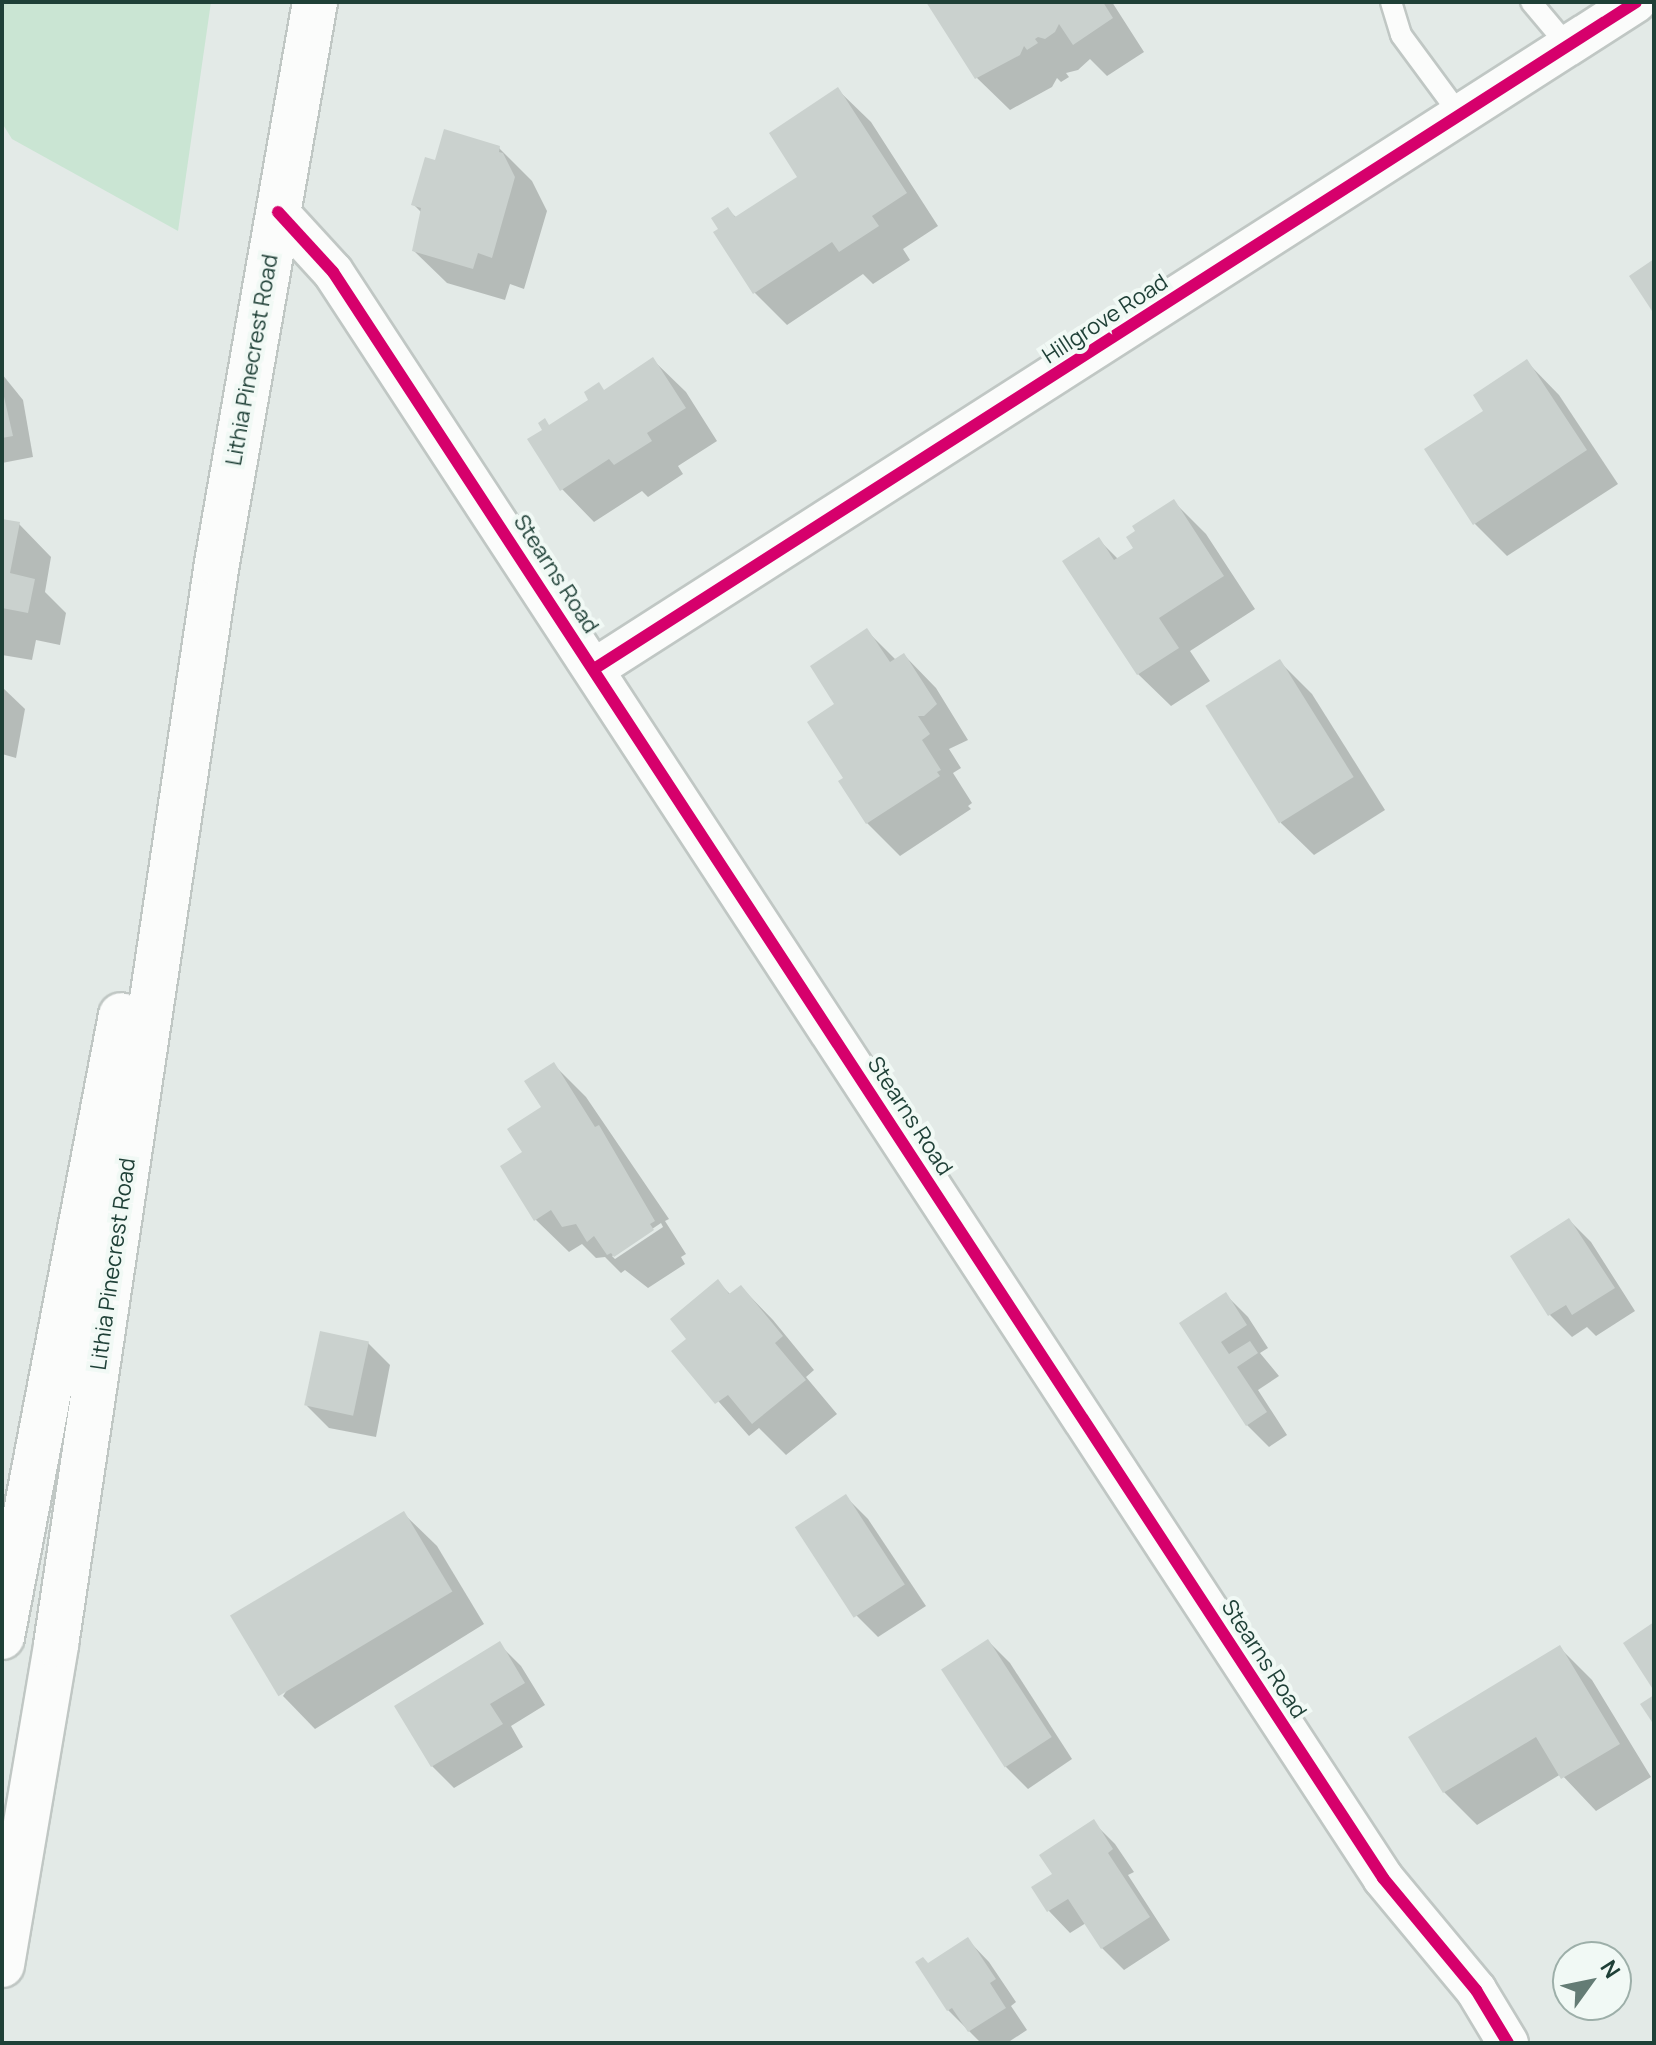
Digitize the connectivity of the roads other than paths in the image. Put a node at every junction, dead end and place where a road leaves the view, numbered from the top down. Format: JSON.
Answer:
{"nodes":[{"id":1,"x":1391,"y":2,"type":"edge"},
{"id":2,"x":1531,"y":2,"type":"edge"},
{"id":3,"x":1636,"y":2,"type":"edge"},
{"id":4,"x":316,"y":7,"type":"edge"},
{"id":5,"x":1568,"y":46,"type":"junction"},
{"id":6,"x":1460,"y":115,"type":"junction"},
{"id":7,"x":278,"y":212,"type":"junction"},
{"id":8,"x":217,"y":563,"type":"junction"},
{"id":9,"x":594,"y":669,"type":"junction"},
{"id":10,"x":2,"y":1637,"type":"edge"},
{"id":11,"x":13,"y":1769,"type":"edge"},
{"id":12,"x":2,"y":1965,"type":"edge"},
{"id":13,"x":1508,"y":2043,"type":"edge"}],
"edges":[{"from":1,"to":6,"type":"lane"},
{"from":2,"to":5,"type":"lane"},
{"from":3,"to":5,"type":"street","name":"Hillgrove Road"},
{"from":4,"to":7,"type":"main road","name":"Lithia Pinecrest Road"},
{"from":5,"to":6,"type":"street","name":"Hillgrove Road"},
{"from":6,"to":9,"type":"street","name":"Hillgrove Road"},
{"from":7,"to":8,"type":"main road","name":"Lithia Pinecrest Road"},
{"from":7,"to":9,"type":"street","name":"Stearns Road"},
{"from":8,"to":10,"type":"main road","name":"Lithia Pinecrest Road"},
{"from":8,"to":11,"type":"main road","name":"Lithia Pinecrest Road"},
{"from":9,"to":13,"type":"street","name":"Stearns Road"},
{"from":11,"to":12,"type":"main road","name":"Lithia Pinecrest Road"}]}
